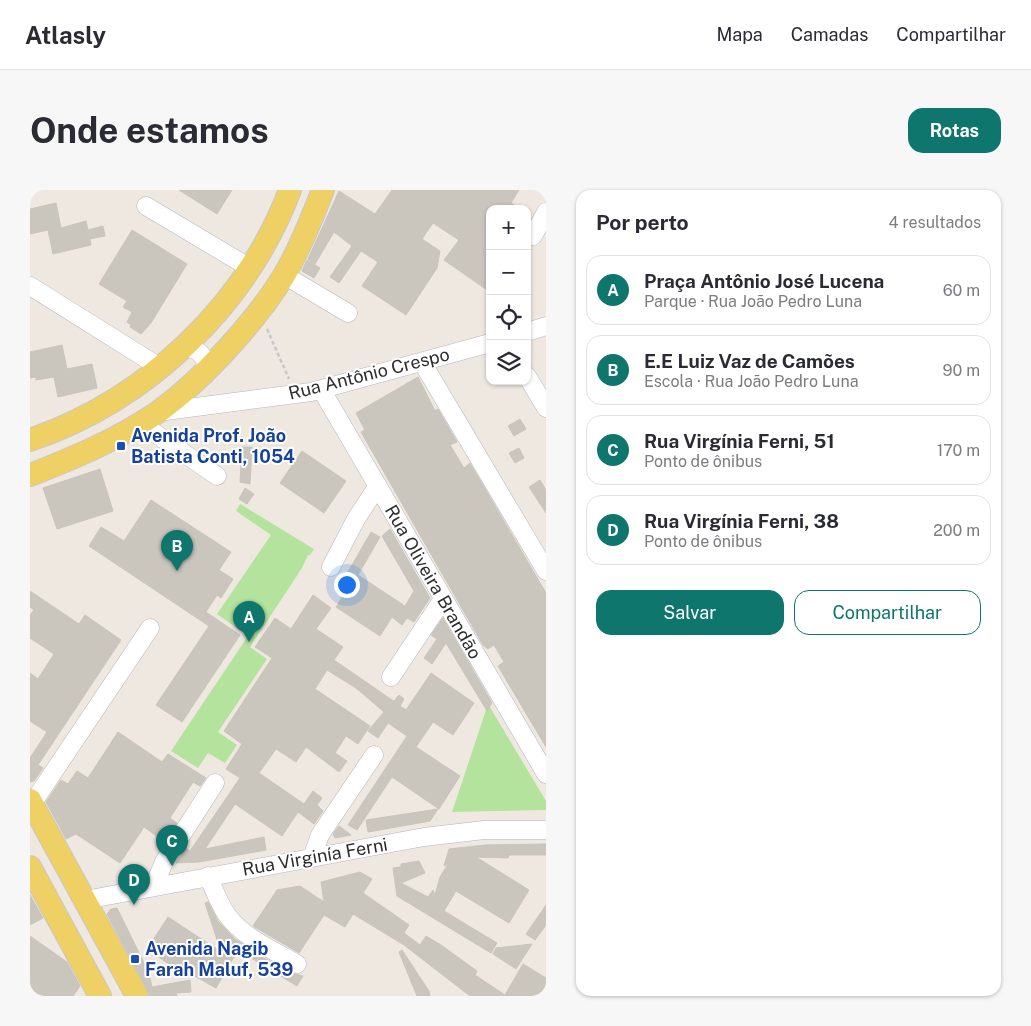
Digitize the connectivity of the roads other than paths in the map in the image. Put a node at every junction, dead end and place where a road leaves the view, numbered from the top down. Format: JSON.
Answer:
{"nodes":[{"id":1,"x":290,"y":190,"type":"edge"},
{"id":2,"x":323,"y":190,"type":"edge"},
{"id":3,"x":146,"y":206,"type":"dead end"},
{"id":4,"x":546,"y":212,"type":"edge"},
{"id":5,"x":533,"y":236,"type":"dead end"},
{"id":6,"x":250,"y":268,"type":"junction"},
{"id":7,"x":284,"y":275,"type":"junction"},
{"id":8,"x":30,"y":286,"type":"edge"},
{"id":9,"x":348,"y":313,"type":"dead end"},
{"id":10,"x":546,"y":326,"type":"edge"},
{"id":11,"x":531,"y":331,"type":"edge"},
{"id":12,"x":486,"y":343,"type":"edge"},
{"id":13,"x":184,"y":347,"type":"junction"},
{"id":14,"x":422,"y":362,"type":"junction"},
{"id":15,"x":161,"y":368,"type":"junction"},
{"id":16,"x":208,"y":368,"type":"junction"},
{"id":17,"x":531,"y":383,"type":"edge"},
{"id":18,"x":321,"y":389,"type":"junction"},
{"id":19,"x":546,"y":408,"type":"edge"},
{"id":20,"x":149,"y":417,"type":"junction"},
{"id":21,"x":30,"y":440,"type":"edge"},
{"id":22,"x":30,"y":475,"type":"edge"},
{"id":23,"x":217,"y":476,"type":"dead end"},
{"id":24,"x":377,"y":487,"type":"junction"},
{"id":25,"x":331,"y":567,"type":"dead end"},
{"id":26,"x":546,"y":571,"type":"edge"},
{"id":27,"x":443,"y":599,"type":"junction"},
{"id":28,"x":150,"y":628,"type":"dead end"},
{"id":29,"x":392,"y":677,"type":"dead end"},
{"id":30,"x":374,"y":755,"type":"dead end"},
{"id":31,"x":546,"y":774,"type":"edge"},
{"id":32,"x":215,"y":783,"type":"dead end"},
{"id":33,"x":31,"y":802,"type":"edge"},
{"id":34,"x":546,"y":830,"type":"edge"},
{"id":35,"x":312,"y":858,"type":"junction"},
{"id":36,"x":31,"y":869,"type":"edge"},
{"id":37,"x":208,"y":876,"type":"junction"},
{"id":38,"x":154,"y":886,"type":"junction"},
{"id":39,"x":85,"y":900,"type":"junction"},
{"id":40,"x":297,"y":964,"type":"dead end"},
{"id":41,"x":100,"y":996,"type":"edge"},
{"id":42,"x":137,"y":996,"type":"edge"}],
"edges":[{"from":1,"to":6,"type":"main road"},
{"from":2,"to":7,"type":"main road"},
{"from":3,"to":6,"type":"street"},
{"from":4,"to":5,"type":"street"},
{"from":6,"to":13,"type":"main road"},
{"from":7,"to":9,"type":"street"},
{"from":7,"to":16,"type":"main road"},
{"from":8,"to":15,"type":"street"},
{"from":10,"to":11,"type":"street"},
{"from":12,"to":14,"type":"street","name":"Rua Antônio Crespo"},
{"from":13,"to":15,"type":"main road"},
{"from":13,"to":16,"type":"street"},
{"from":14,"to":18,"type":"street","name":"Rua Antônio Crespo"},
{"from":14,"to":26,"type":"street"},
{"from":15,"to":21,"type":"main road"},
{"from":16,"to":20,"type":"main road"},
{"from":17,"to":19,"type":"street"},
{"from":18,"to":20,"type":"street","name":"Rua Antônio Crespo"},
{"from":18,"to":24,"type":"street","name":"Rua Oliveira Brandão"},
{"from":20,"to":22,"type":"main road"},
{"from":20,"to":23,"type":"street"},
{"from":24,"to":25,"type":"street"},
{"from":24,"to":27,"type":"street","name":"Rua Oliveira Brandão"},
{"from":27,"to":29,"type":"street"},
{"from":27,"to":31,"type":"street","name":"Rua Oliveira Brandão"},
{"from":28,"to":33,"type":"street"},
{"from":30,"to":35,"type":"street"},
{"from":32,"to":38,"type":"street"},
{"from":33,"to":39,"type":"main road"},
{"from":34,"to":35,"type":"street","name":"Rua Virginía Ferni"},
{"from":35,"to":37,"type":"street","name":"Rua Virginía Ferni"},
{"from":36,"to":39,"type":"main road"},
{"from":36,"to":41,"type":"main road"},
{"from":37,"to":38,"type":"street","name":"Rua Virginía Ferni"},
{"from":37,"to":40,"type":"street"},
{"from":38,"to":39,"type":"street","name":"Rua Virginía Ferni"},
{"from":39,"to":42,"type":"main road"}]}
